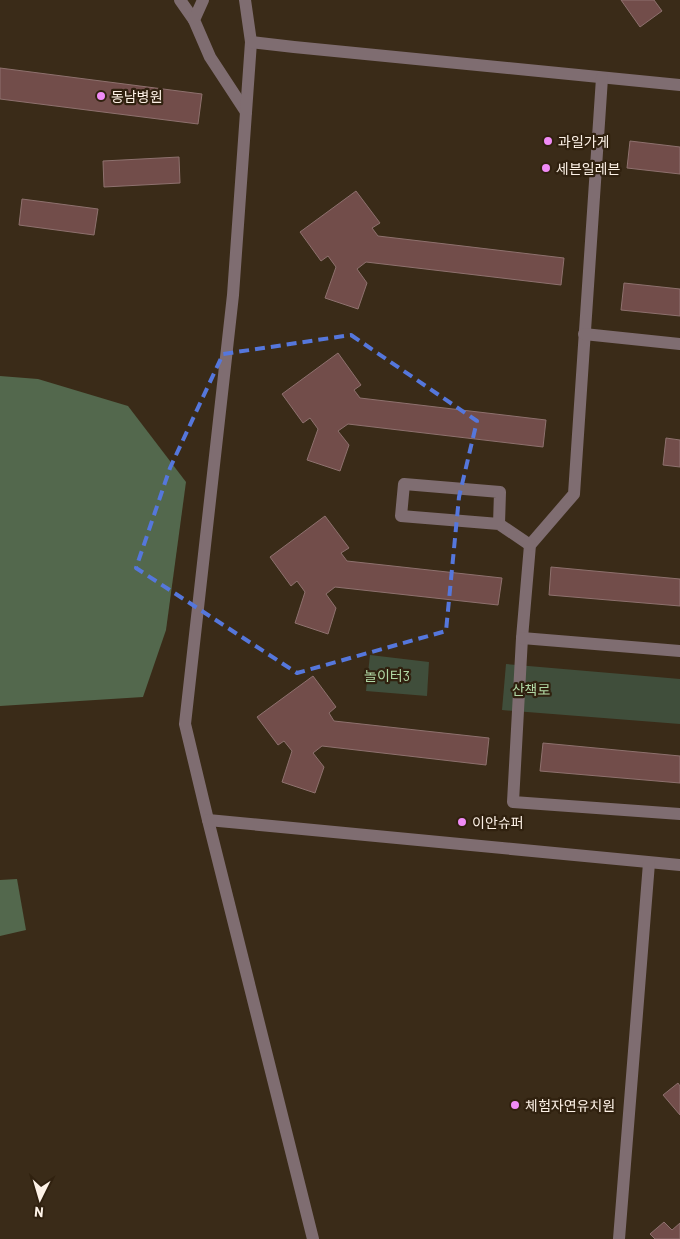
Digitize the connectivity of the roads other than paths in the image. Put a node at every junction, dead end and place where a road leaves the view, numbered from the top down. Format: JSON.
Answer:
{"nodes":[{"id":1,"x":180,"y":0,"type":"edge"},
{"id":2,"x":203,"y":0,"type":"edge"},
{"id":3,"x":245,"y":0,"type":"edge"},
{"id":4,"x":194,"y":20,"type":"junction"},
{"id":5,"x":251,"y":42,"type":"junction"},
{"id":6,"x":602,"y":78,"type":"junction"},
{"id":7,"x":680,"y":85,"type":"edge"},
{"id":8,"x":246,"y":112,"type":"junction"},
{"id":9,"x":584,"y":334,"type":"junction"},
{"id":10,"x":680,"y":344,"type":"edge"},
{"id":11,"x":499,"y":524,"type":"junction"},
{"id":12,"x":530,"y":544,"type":"junction"},
{"id":13,"x":522,"y":638,"type":"junction"},
{"id":14,"x":680,"y":651,"type":"edge"},
{"id":15,"x":680,"y":814,"type":"edge"},
{"id":16,"x":208,"y":820,"type":"junction"},
{"id":17,"x":649,"y":863,"type":"junction"},
{"id":18,"x":680,"y":866,"type":"edge"},
{"id":19,"x":313,"y":1239,"type":"edge"},
{"id":20,"x":619,"y":1239,"type":"edge"}],
"edges":[{"from":1,"to":4,"type":"street"},
{"from":2,"to":4,"type":"street"},
{"from":3,"to":5,"type":"street"},
{"from":4,"to":8,"type":"street"},
{"from":5,"to":6,"type":"street"},
{"from":5,"to":8,"type":"street"},
{"from":6,"to":7,"type":"street"},
{"from":6,"to":9,"type":"street"},
{"from":8,"to":16,"type":"street"},
{"from":9,"to":10,"type":"street"},
{"from":9,"to":12,"type":"street"},
{"from":11,"to":11,"type":"street"},
{"from":11,"to":12,"type":"street"},
{"from":12,"to":13,"type":"street"},
{"from":13,"to":14,"type":"street"},
{"from":13,"to":15,"type":"street"},
{"from":16,"to":17,"type":"street"},
{"from":16,"to":19,"type":"street"},
{"from":17,"to":18,"type":"street"},
{"from":17,"to":20,"type":"street"}]}
